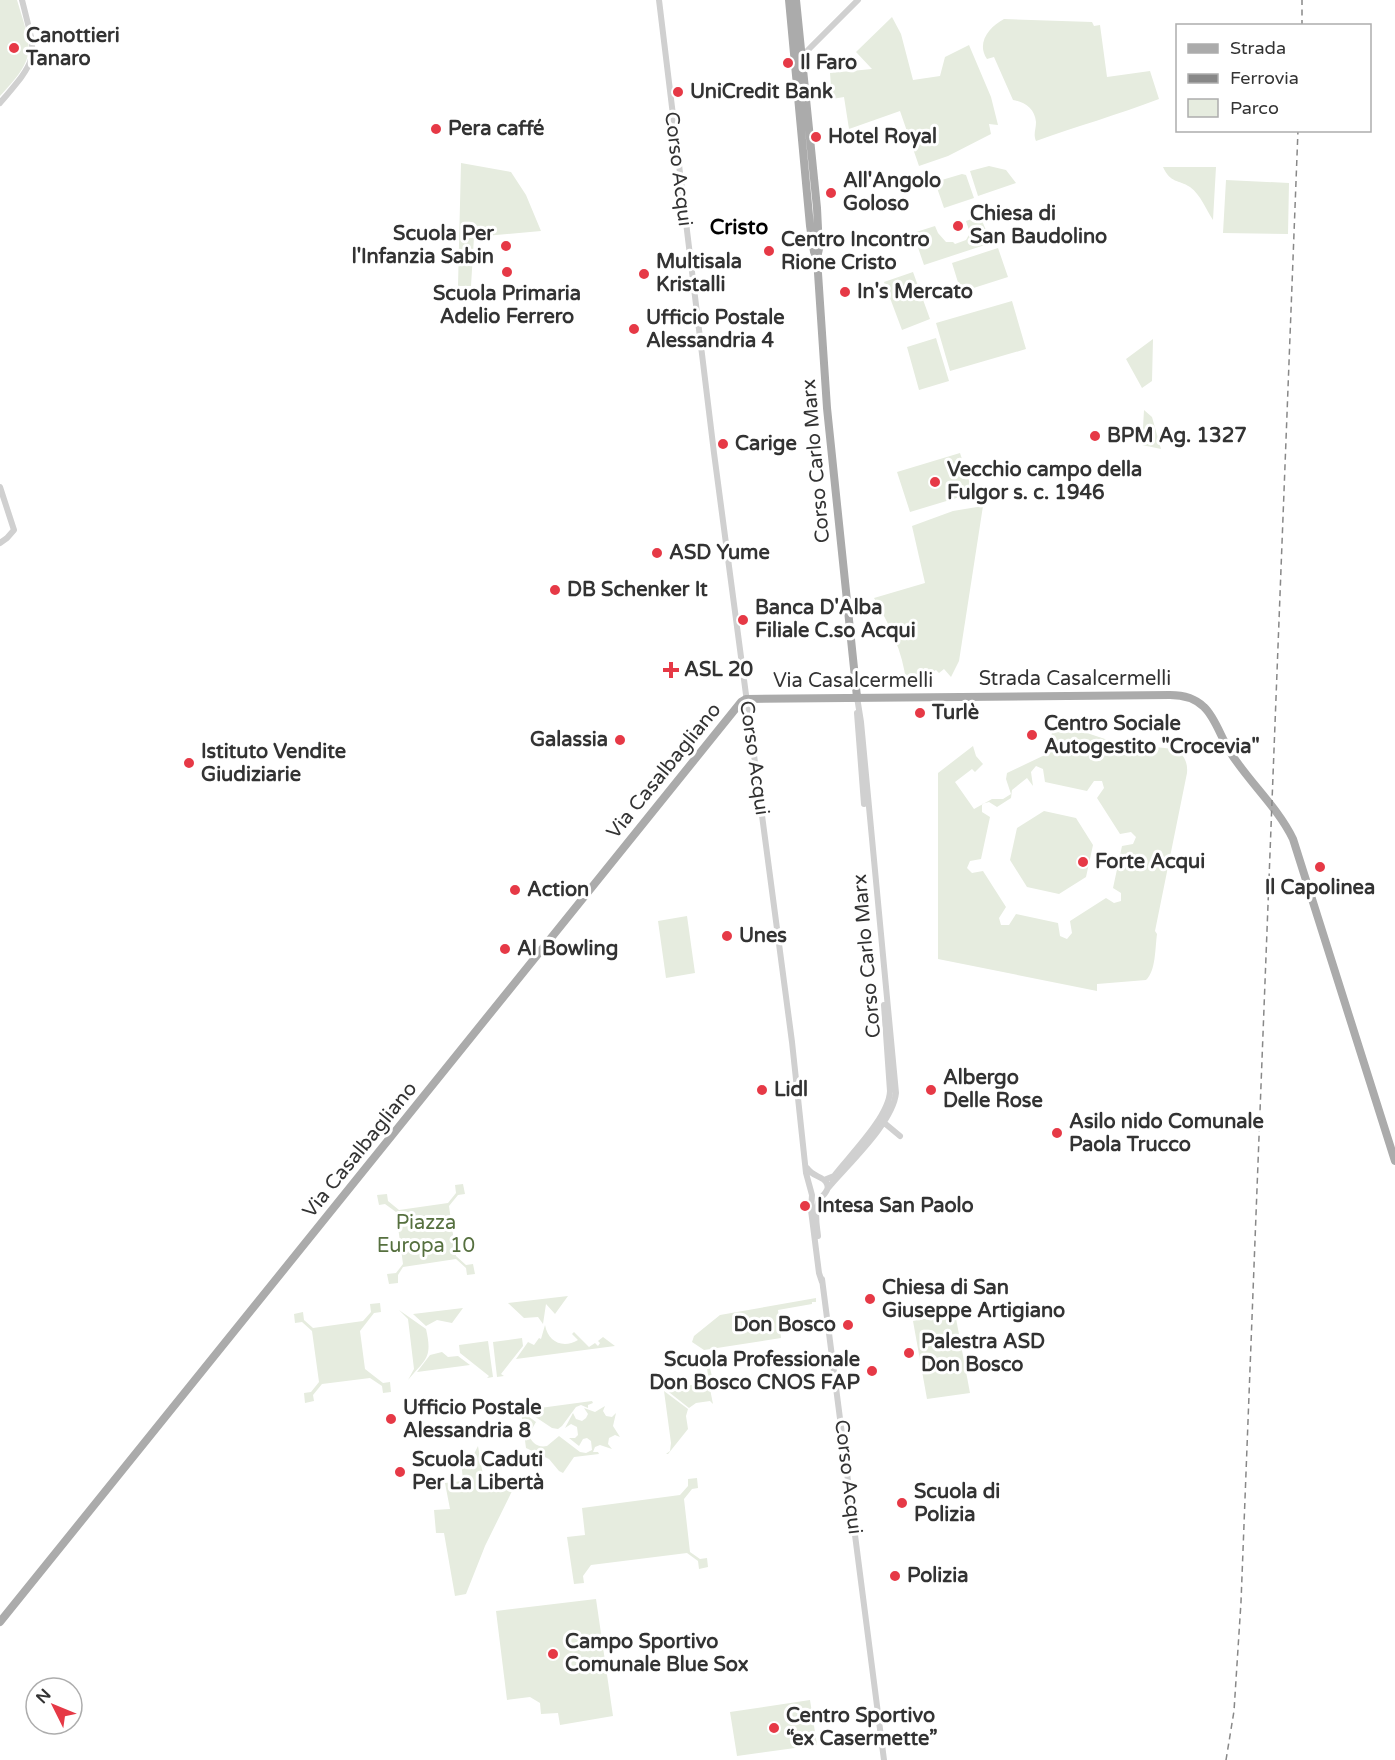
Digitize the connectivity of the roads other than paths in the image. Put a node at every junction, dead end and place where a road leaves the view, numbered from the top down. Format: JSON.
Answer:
{"nodes":[{"id":1,"x":22,"y":0,"type":"edge"},
{"id":2,"x":659,"y":0,"type":"edge"},
{"id":3,"x":789,"y":0,"type":"edge"},
{"id":4,"x":796,"y":0,"type":"edge"},
{"id":5,"x":858,"y":0,"type":"edge"},
{"id":6,"x":798,"y":57,"type":"junction"},
{"id":7,"x":0,"y":104,"type":"edge"},
{"id":8,"x":0,"y":487,"type":"edge"},
{"id":9,"x":0,"y":543,"type":"edge"},
{"id":10,"x":961,"y":696,"type":"joint"},
{"id":11,"x":857,"y":697,"type":"junction"},
{"id":12,"x":746,"y":699,"type":"junction"},
{"id":13,"x":882,"y":1121,"type":"junction"},
{"id":14,"x":900,"y":1136,"type":"dead end"},
{"id":15,"x":1395,"y":1161,"type":"edge"},
{"id":16,"x":805,"y":1162,"type":"junction"},
{"id":17,"x":822,"y":1179,"type":"junction"},
{"id":18,"x":810,"y":1188,"type":"junction"},
{"id":19,"x":828,"y":1188,"type":"junction"},
{"id":20,"x":822,"y":1195,"type":"junction"},
{"id":21,"x":822,"y":1282,"type":"junction"},
{"id":22,"x":0,"y":1622,"type":"edge"},
{"id":23,"x":884,"y":1760,"type":"edge"}],
"edges":[{"from":1,"to":7,"type":"street"},
{"from":2,"to":12,"type":"street","name":"Corso Acqui"},
{"from":3,"to":6,"type":"main road"},
{"from":4,"to":6,"type":"main road"},
{"from":5,"to":6,"type":"street"},
{"from":6,"to":11,"type":"main road","name":"Corso Carlo Marx"},
{"from":8,"to":9,"type":"street"},
{"from":10,"to":11,"type":"main road","name":"Via Casalcermelli"},
{"from":10,"to":15,"type":"main road","name":"Strada Casalcermelli"},
{"from":11,"to":12,"type":"main road","name":"Via Casalcermelli"},
{"from":11,"to":13,"type":"street","name":"Corso Carlo Marx"},
{"from":12,"to":16,"type":"street","name":"Corso Acqui"},
{"from":12,"to":22,"type":"main road","name":"Via Casalbagliano"},
{"from":13,"to":14,"type":"street"},
{"from":13,"to":17,"type":"street","name":"Corso Carlo Marx"},
{"from":13,"to":19,"type":"street","name":"Corso Carlo Marx"},
{"from":16,"to":17,"type":"street"},
{"from":16,"to":18,"type":"street","name":"Corso Acqui"},
{"from":17,"to":18,"type":"street"},
{"from":17,"to":19,"type":"street"},
{"from":18,"to":20,"type":"street"},
{"from":18,"to":21,"type":"street","name":"Corso Acqui"},
{"from":19,"to":20,"type":"street"},
{"from":20,"to":21,"type":"street","name":"Corso Acqui"},
{"from":21,"to":23,"type":"street","name":"Corso Acqui"}]}
